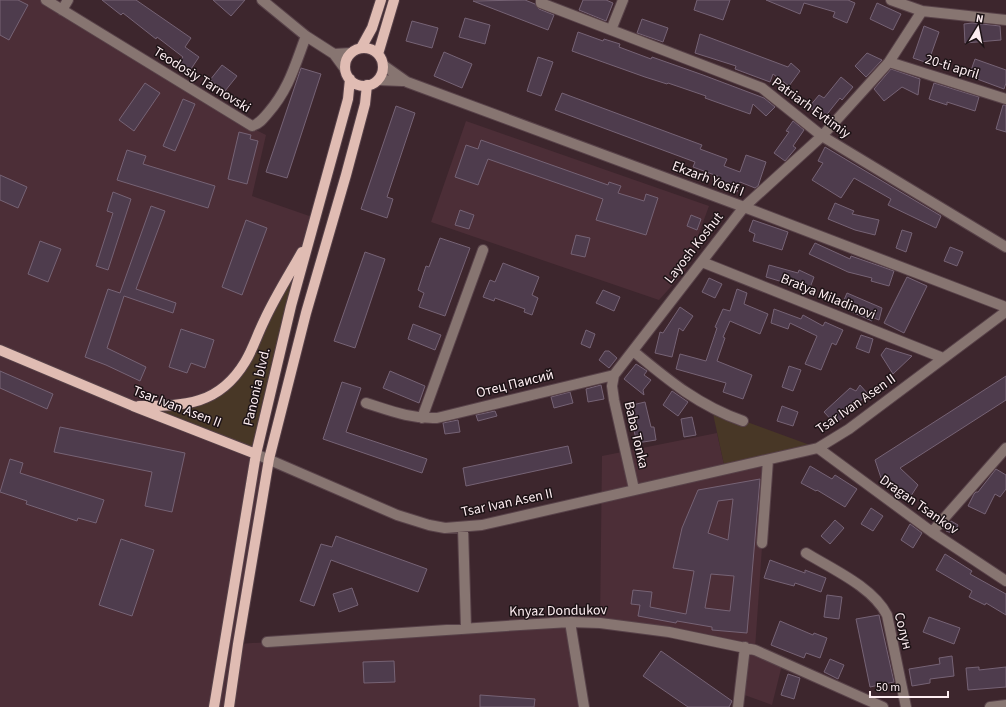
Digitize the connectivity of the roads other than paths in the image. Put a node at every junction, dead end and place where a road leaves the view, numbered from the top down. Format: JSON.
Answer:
{"nodes":[{"id":1,"x":46,"y":0,"type":"edge"},
{"id":2,"x":68,"y":0,"type":"edge"},
{"id":3,"x":262,"y":0,"type":"edge"},
{"id":4,"x":381,"y":0,"type":"edge"},
{"id":5,"x":394,"y":0,"type":"edge"},
{"id":6,"x":623,"y":0,"type":"edge"},
{"id":7,"x":891,"y":0,"type":"edge"},
{"id":8,"x":541,"y":1,"type":"edge"},
{"id":9,"x":62,"y":10,"type":"junction"},
{"id":10,"x":922,"y":11,"type":"junction"},
{"id":11,"x":1006,"y":20,"type":"edge"},
{"id":12,"x":612,"y":30,"type":"junction"},
{"id":13,"x":306,"y":36,"type":"junction"},
{"id":14,"x":361,"y":48,"type":"junction"},
{"id":15,"x":351,"y":53,"type":"junction"},
{"id":16,"x":334,"y":54,"type":"junction"},
{"id":17,"x":378,"y":54,"type":"junction"},
{"id":18,"x":889,"y":62,"type":"junction"},
{"id":19,"x":383,"y":65,"type":"junction"},
{"id":20,"x":345,"y":69,"type":"junction"},
{"id":21,"x":350,"y":79,"type":"junction"},
{"id":22,"x":378,"y":80,"type":"junction"},
{"id":23,"x":402,"y":81,"type":"junction"},
{"id":24,"x":367,"y":85,"type":"junction"},
{"id":25,"x":1006,"y":99,"type":"edge"},
{"id":26,"x":822,"y":136,"type":"junction"},
{"id":27,"x":744,"y":207,"type":"junction"},
{"id":28,"x":309,"y":239,"type":"junction"},
{"id":29,"x":1006,"y":247,"type":"edge"},
{"id":30,"x":483,"y":250,"type":"dead end"},
{"id":31,"x":702,"y":262,"type":"junction"},
{"id":32,"x":1005,"y":309,"type":"edge"},
{"id":33,"x":0,"y":350,"type":"edge"},
{"id":34,"x":633,"y":351,"type":"junction"},
{"id":35,"x":943,"y":358,"type":"junction"},
{"id":36,"x":614,"y":375,"type":"junction"},
{"id":37,"x":612,"y":386,"type":"joint"},
{"id":38,"x":366,"y":403,"type":"dead end"},
{"id":39,"x":133,"y":406,"type":"junction"},
{"id":40,"x":422,"y":418,"type":"junction"},
{"id":41,"x":743,"y":421,"type":"dead end"},
{"id":42,"x":818,"y":448,"type":"junction"},
{"id":43,"x":1006,"y":448,"type":"edge"},
{"id":44,"x":256,"y":454,"type":"junction"},
{"id":45,"x":269,"y":459,"type":"junction"},
{"id":46,"x":768,"y":460,"type":"junction"},
{"id":47,"x":634,"y":490,"type":"junction"},
{"id":48,"x":463,"y":528,"type":"junction"},
{"id":49,"x":932,"y":532,"type":"junction"},
{"id":50,"x":762,"y":543,"type":"dead end"},
{"id":51,"x":806,"y":553,"type":"dead end"},
{"id":52,"x":1006,"y":581,"type":"edge"},
{"id":53,"x":570,"y":622,"type":"junction"},
{"id":54,"x":466,"y":628,"type":"junction"},
{"id":55,"x":267,"y":642,"type":"dead end"},
{"id":56,"x":745,"y":647,"type":"junction"},
{"id":57,"x":1006,"y":705,"type":"edge"},
{"id":58,"x":214,"y":707,"type":"edge"},
{"id":59,"x":229,"y":707,"type":"edge"},
{"id":60,"x":584,"y":707,"type":"edge"},
{"id":61,"x":738,"y":707,"type":"edge"},
{"id":62,"x":883,"y":707,"type":"edge"},
{"id":63,"x":906,"y":707,"type":"edge"},
{"id":64,"x":990,"y":707,"type":"edge"}],
"edges":[{"from":1,"to":9,"type":"street","name":"Teodosiy Tarnovski"},
{"from":2,"to":9,"type":"street"},
{"from":3,"to":13,"type":"street"},
{"from":4,"to":14,"type":"main road"},
{"from":5,"to":17,"type":"main road"},
{"from":6,"to":12,"type":"street"},
{"from":7,"to":10,"type":"street"},
{"from":8,"to":12,"type":"street","name":"Patriarh Evtimiy"},
{"from":9,"to":13,"type":"street","name":"Teodosiy Tarnovski"},
{"from":10,"to":11,"type":"street"},
{"from":10,"to":18,"type":"street","name":"Layosh Koshut"},
{"from":12,"to":26,"type":"street","name":"Patriarh Evtimiy"},
{"from":13,"to":16,"type":"street"},
{"from":14,"to":15,"type":"main road"},
{"from":14,"to":17,"type":"main road"},
{"from":15,"to":16,"type":"street"},
{"from":15,"to":20,"type":"main road"},
{"from":16,"to":20,"type":"street"},
{"from":17,"to":19,"type":"main road"},
{"from":18,"to":25,"type":"street","name":"20-ti april"},
{"from":18,"to":26,"type":"street","name":"Layosh Koshut"},
{"from":19,"to":22,"type":"main road"},
{"from":19,"to":23,"type":"street","name":"Ekzarh Yosif I"},
{"from":20,"to":21,"type":"main road"},
{"from":21,"to":24,"type":"main road"},
{"from":21,"to":28,"type":"main road","name":"Panonia blvd."},
{"from":22,"to":23,"type":"street","name":"Ekzarh Yosif I"},
{"from":22,"to":24,"type":"main road"},
{"from":23,"to":27,"type":"street","name":"Ekzarh Yosif I"},
{"from":24,"to":45,"type":"main road","name":"Panonia blvd."},
{"from":26,"to":27,"type":"street","name":"Layosh Koshut"},
{"from":26,"to":29,"type":"street","name":"Patriarh Evtimiy"},
{"from":27,"to":31,"type":"street","name":"Layosh Koshut"},
{"from":27,"to":32,"type":"street","name":"Ekzarh Yosif I"},
{"from":28,"to":39,"type":"main road"},
{"from":28,"to":44,"type":"main road","name":"Panonia blvd."},
{"from":30,"to":40,"type":"street"},
{"from":31,"to":34,"type":"street","name":"Layosh Koshut"},
{"from":31,"to":35,"type":"street","name":"Bratya Miladinovi"},
{"from":32,"to":35,"type":"street","name":"Tsar Ivan Asen II"},
{"from":33,"to":39,"type":"main road","name":"Tsar Ivan Asen II"},
{"from":34,"to":36,"type":"street","name":"Layosh Koshut"},
{"from":34,"to":41,"type":"street"},
{"from":35,"to":42,"type":"street","name":"Tsar Ivan Asen II"},
{"from":36,"to":37,"type":"street","name":"Layosh Koshut"},
{"from":36,"to":40,"type":"street","name":"Отец Паисий"},
{"from":37,"to":47,"type":"street","name":"Baba Tonka"},
{"from":38,"to":40,"type":"street","name":"Отец Паисий"},
{"from":39,"to":44,"type":"main road","name":"Tsar Ivan Asen II"},
{"from":42,"to":46,"type":"street","name":"Tsar Ivan Asen II"},
{"from":42,"to":49,"type":"street","name":"Dragan Tsankov"},
{"from":43,"to":49,"type":"street"},
{"from":44,"to":45,"type":"street","name":"Tsar Ivan Asen II"},
{"from":44,"to":58,"type":"main road","name":"Panonia blvd."},
{"from":45,"to":48,"type":"street","name":"Tsar Ivan Asen II"},
{"from":45,"to":59,"type":"main road","name":"Panonia blvd."},
{"from":46,"to":47,"type":"street","name":"Tsar Ivan Asen II"},
{"from":46,"to":50,"type":"street"},
{"from":47,"to":48,"type":"street","name":"Tsar Ivan Asen II"},
{"from":48,"to":54,"type":"street"},
{"from":49,"to":52,"type":"street","name":"Dragan Tsankov"},
{"from":51,"to":63,"type":"street","name":"Солун"},
{"from":53,"to":54,"type":"street","name":"Knyaz Dondukov"},
{"from":53,"to":56,"type":"street","name":"Knyaz Dondukov"},
{"from":53,"to":60,"type":"street"},
{"from":54,"to":55,"type":"street","name":"Knyaz Dondukov"},
{"from":56,"to":61,"type":"street"},
{"from":56,"to":62,"type":"street","name":"Knyaz Dondukov"},
{"from":57,"to":64,"type":"street"}]}
